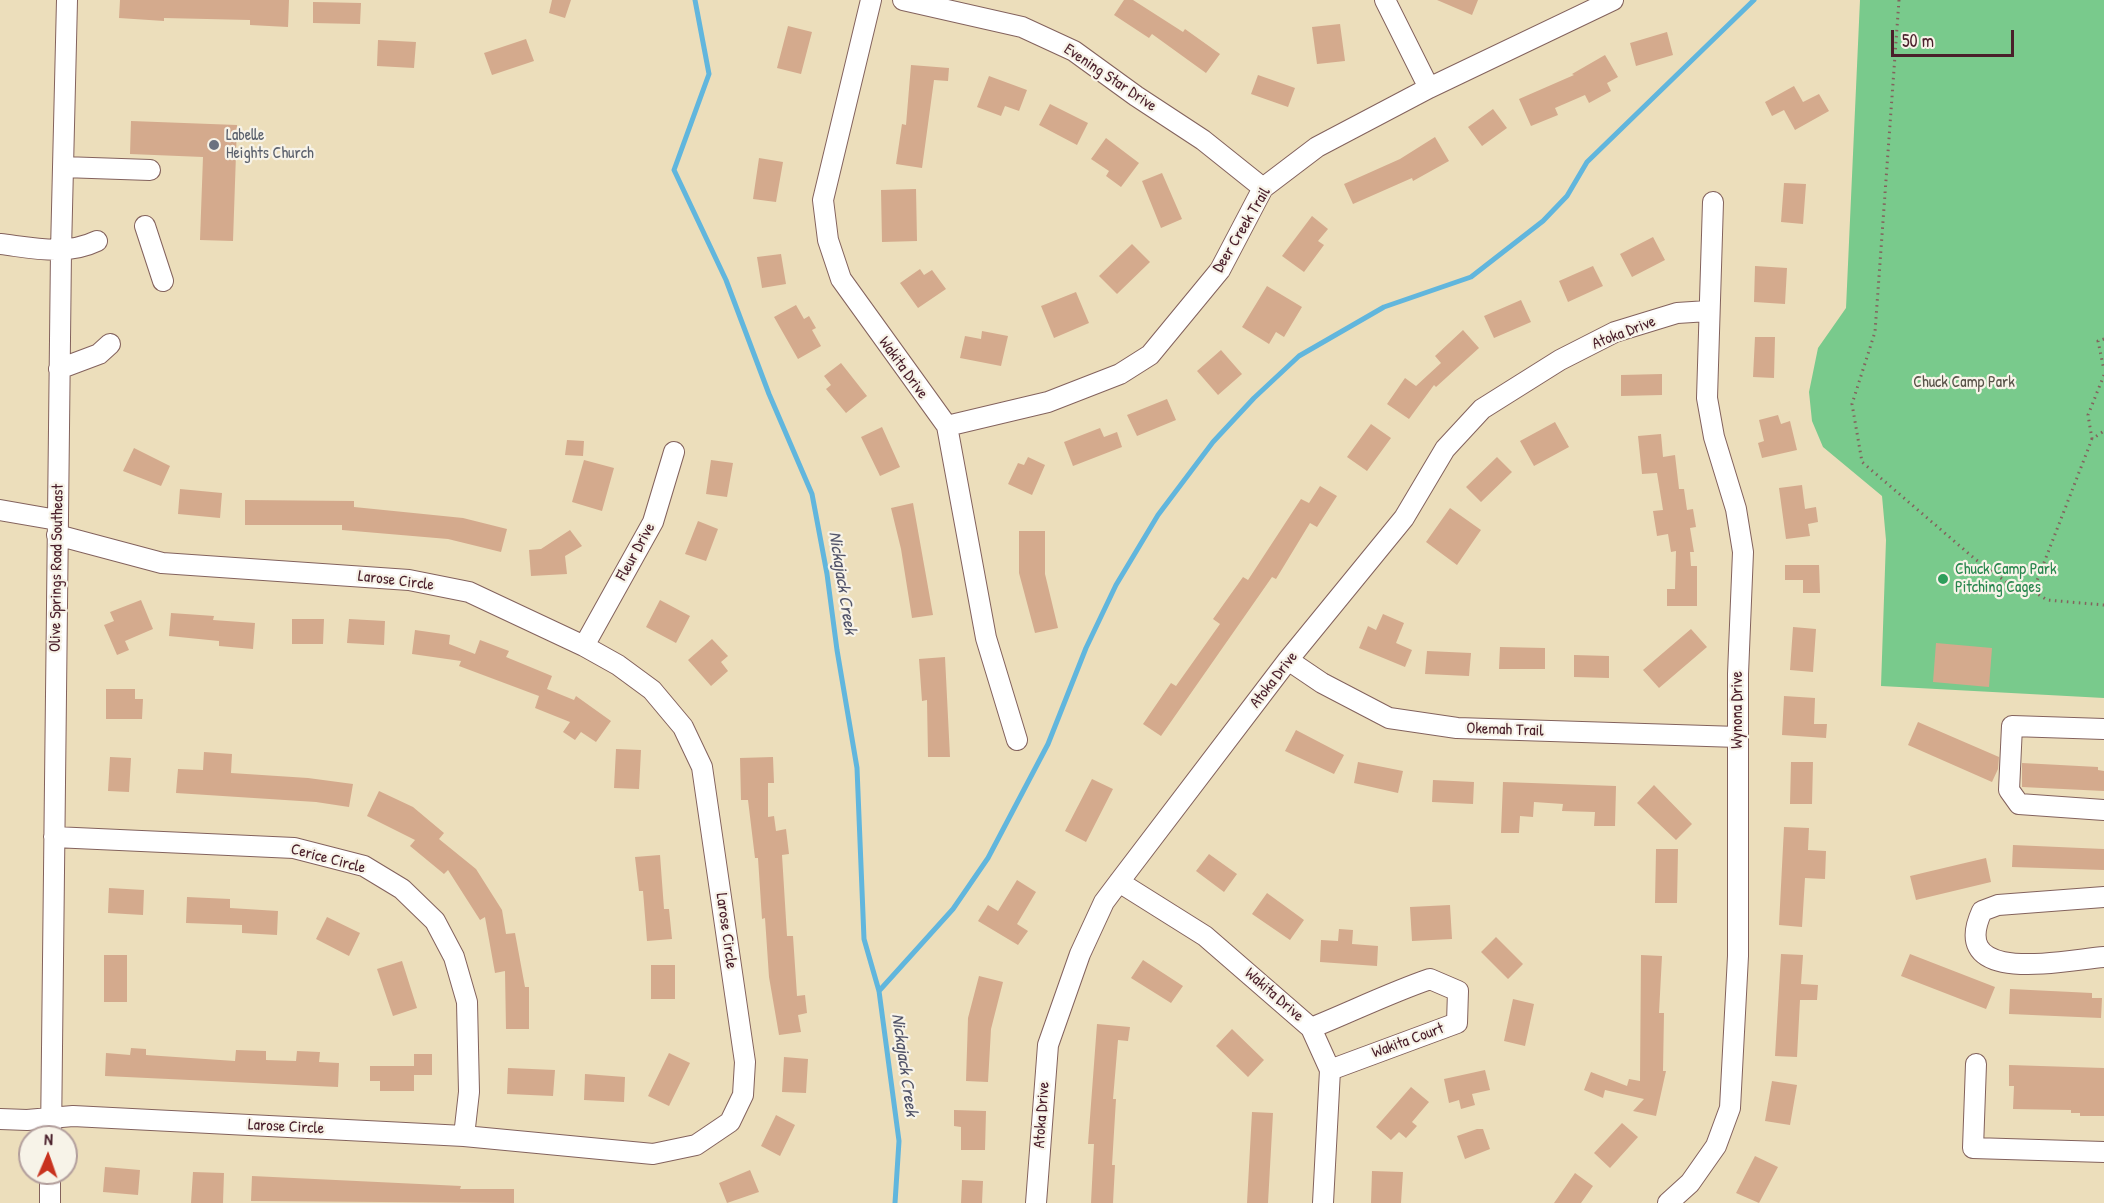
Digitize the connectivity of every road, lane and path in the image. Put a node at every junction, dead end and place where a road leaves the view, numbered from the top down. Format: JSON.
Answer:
{"nodes":[{"id":1,"x":67,"y":0,"type":"edge"},
{"id":2,"x":871,"y":0,"type":"edge"},
{"id":3,"x":903,"y":0,"type":"edge"},
{"id":4,"x":1385,"y":0,"type":"edge"},
{"id":5,"x":1613,"y":0,"type":"edge"},
{"id":6,"x":1899,"y":0,"type":"edge"},
{"id":7,"x":1429,"y":88,"type":"junction"},
{"id":8,"x":63,"y":167,"type":"junction"},
{"id":9,"x":150,"y":170,"type":"dead end"},
{"id":10,"x":1263,"y":188,"type":"junction"},
{"id":11,"x":1713,"y":202,"type":"dead end"},
{"id":12,"x":145,"y":226,"type":"dead end"},
{"id":13,"x":97,"y":241,"type":"dead end"},
{"id":14,"x":0,"y":244,"type":"edge"},
{"id":15,"x":61,"y":251,"type":"junction"},
{"id":16,"x":163,"y":281,"type":"dead end"},
{"id":17,"x":1708,"y":311,"type":"junction"},
{"id":18,"x":2104,"y":339,"type":"edge"},
{"id":19,"x":110,"y":344,"type":"dead end"},
{"id":20,"x":59,"y":369,"type":"junction"},
{"id":21,"x":2104,"y":370,"type":"edge"},
{"id":22,"x":2104,"y":375,"type":"edge"},
{"id":23,"x":947,"y":426,"type":"junction"},
{"id":24,"x":2104,"y":431,"type":"edge"},
{"id":25,"x":2092,"y":439,"type":"junction"},
{"id":26,"x":674,"y":452,"type":"dead end"},
{"id":27,"x":0,"y":510,"type":"edge"},
{"id":28,"x":57,"y":528,"type":"junction"},
{"id":29,"x":2032,"y":591,"type":"junction"},
{"id":30,"x":2104,"y":605,"type":"edge"},
{"id":31,"x":584,"y":646,"type":"junction"},
{"id":32,"x":1288,"y":660,"type":"junction"},
{"id":33,"x":2104,"y":729,"type":"edge"},
{"id":34,"x":1738,"y":737,"type":"junction"},
{"id":35,"x":1017,"y":740,"type":"dead end"},
{"id":36,"x":2104,"y":810,"type":"edge"},
{"id":37,"x":54,"y":837,"type":"junction"},
{"id":38,"x":1119,"y":882,"type":"junction"},
{"id":39,"x":2104,"y":897,"type":"edge"},
{"id":40,"x":2104,"y":957,"type":"edge"},
{"id":41,"x":1311,"y":1028,"type":"junction"},
{"id":42,"x":1976,"y":1064,"type":"dead end"},
{"id":43,"x":1330,"y":1070,"type":"junction"},
{"id":44,"x":0,"y":1119,"type":"edge"},
{"id":45,"x":38,"y":1125,"type":"edge"},
{"id":46,"x":51,"y":1125,"type":"edge"},
{"id":47,"x":55,"y":1125,"type":"edge"},
{"id":48,"x":464,"y":1136,"type":"junction"},
{"id":49,"x":2104,"y":1152,"type":"edge"},
{"id":50,"x":50,"y":1185,"type":"edge"},
{"id":51,"x":51,"y":1203,"type":"edge"},
{"id":52,"x":1036,"y":1203,"type":"edge"},
{"id":53,"x":1323,"y":1203,"type":"edge"},
{"id":54,"x":1668,"y":1203,"type":"edge"}],
"edges":[{"from":1,"to":8,"type":"street","name":"Olive Springs Road Southeast"},
{"from":2,"to":23,"type":"street","name":"Wakita Drive"},
{"from":3,"to":10,"type":"street","name":"Evening Star Drive"},
{"from":4,"to":7,"type":"street"},
{"from":5,"to":7,"type":"street","name":"Deer Creek Trail"},
{"from":6,"to":29,"type":"path"},
{"from":7,"to":10,"type":"street","name":"Deer Creek Trail"},
{"from":8,"to":9,"type":"street"},
{"from":8,"to":15,"type":"street","name":"Olive Springs Road Southeast"},
{"from":10,"to":23,"type":"street","name":"Deer Creek Trail"},
{"from":11,"to":17,"type":"street","name":"Wynona Drive"},
{"from":12,"to":16,"type":"street"},
{"from":13,"to":15,"type":"street"},
{"from":14,"to":15,"type":"street"},
{"from":15,"to":20,"type":"street","name":"Olive Springs Road Southeast"},
{"from":17,"to":32,"type":"street","name":"Atoka Drive"},
{"from":17,"to":34,"type":"street","name":"Wynona Drive"},
{"from":18,"to":21,"type":"path"},
{"from":19,"to":20,"type":"street"},
{"from":20,"to":28,"type":"street","name":"Olive Springs Road Southeast"},
{"from":22,"to":25,"type":"path"},
{"from":23,"to":35,"type":"street","name":"Wakita Drive"},
{"from":24,"to":25,"type":"path"},
{"from":25,"to":29,"type":"path"},
{"from":26,"to":31,"type":"street","name":"Fleur Drive"},
{"from":27,"to":28,"type":"street","name":"Larose Circle"},
{"from":28,"to":31,"type":"street","name":"Larose Circle"},
{"from":28,"to":37,"type":"street","name":"Olive Springs Road Southeast"},
{"from":29,"to":30,"type":"path"},
{"from":31,"to":48,"type":"street","name":"Larose Circle"},
{"from":32,"to":34,"type":"street","name":"Okemah Trail"},
{"from":32,"to":38,"type":"street","name":"Atoka Drive"},
{"from":33,"to":36,"type":"street"},
{"from":34,"to":54,"type":"street","name":"Wynona Drive"},
{"from":37,"to":46,"type":"street","name":"Olive Springs Road Southeast"},
{"from":37,"to":48,"type":"street","name":"Cerice Circle"},
{"from":38,"to":41,"type":"street","name":"Wakita Drive"},
{"from":38,"to":52,"type":"street","name":"Atoka Drive"},
{"from":39,"to":40,"type":"street"},
{"from":41,"to":43,"type":"street","name":"Wakita Drive"},
{"from":41,"to":43,"type":"street","name":"Wakita Court"},
{"from":42,"to":49,"type":"street"},
{"from":43,"to":53,"type":"street","name":"Wakita Drive"},
{"from":44,"to":45,"type":"street","name":"Larose Circle"},
{"from":47,"to":48,"type":"street","name":"Larose Circle"},
{"from":50,"to":51,"type":"street"}]}
